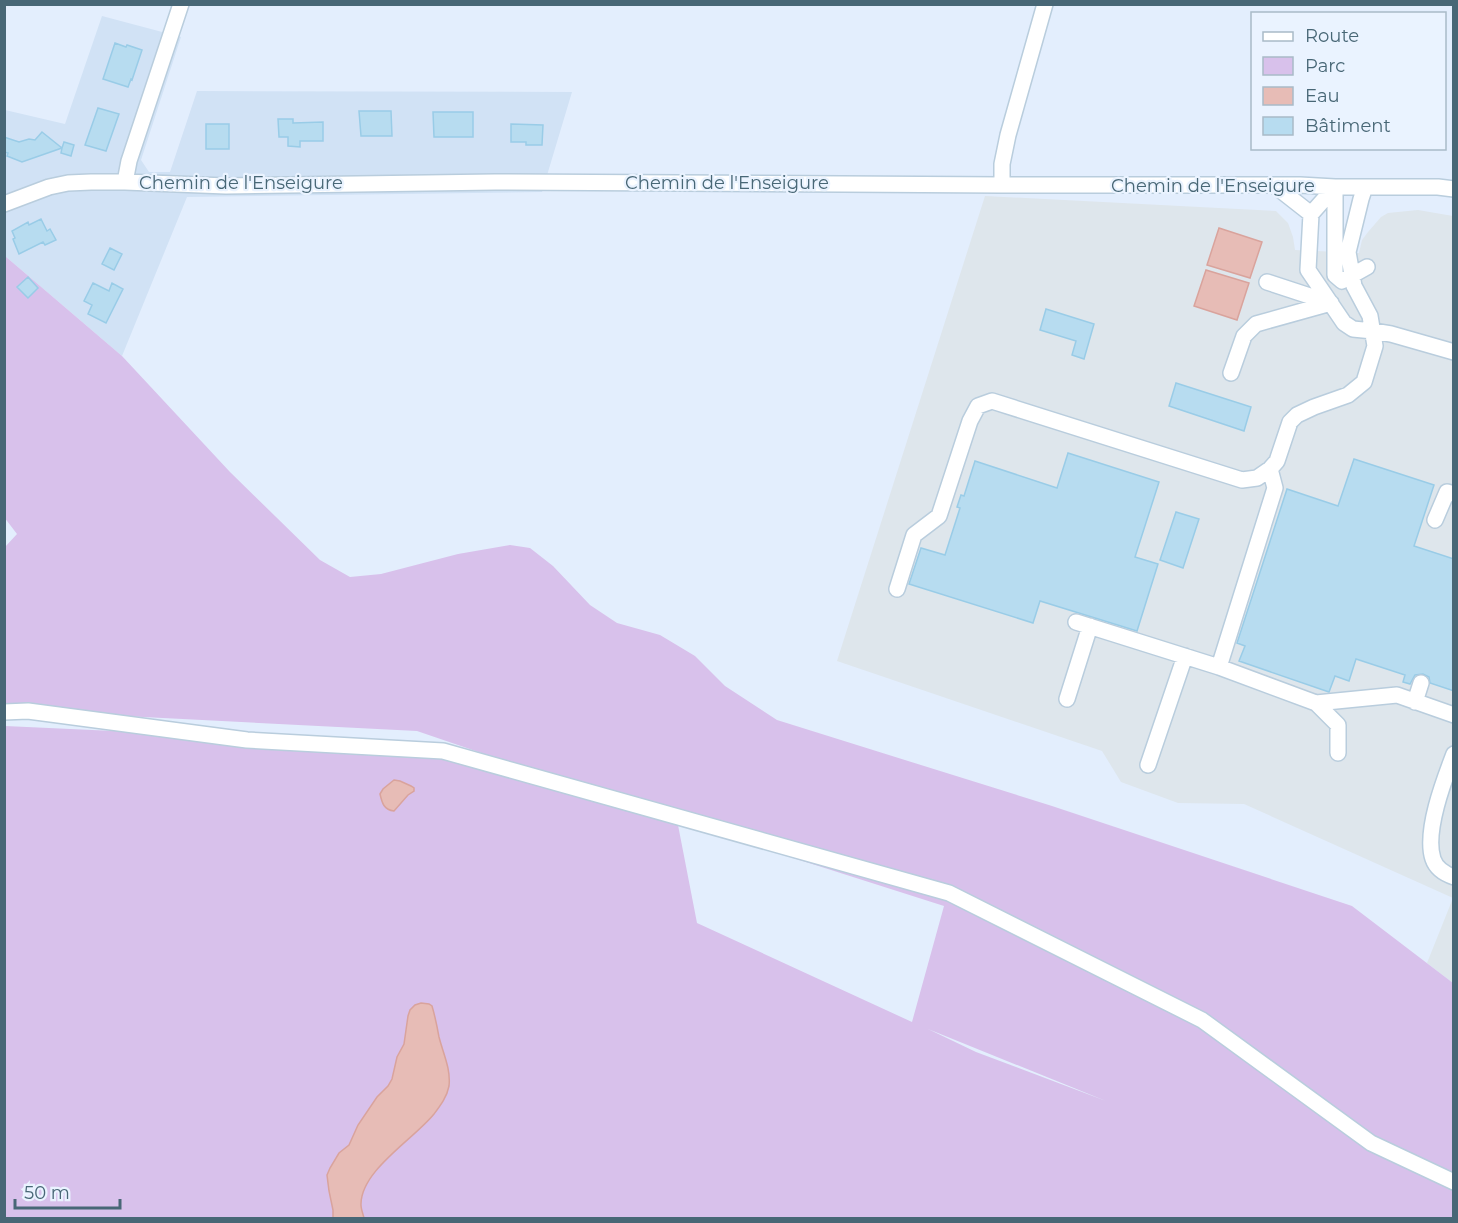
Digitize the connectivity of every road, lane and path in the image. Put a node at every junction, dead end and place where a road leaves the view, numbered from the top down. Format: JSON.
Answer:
{"nodes":[{"id":1,"x":181,"y":4,"type":"edge"},
{"id":2,"x":1045,"y":4,"type":"edge"},
{"id":3,"x":125,"y":182,"type":"junction"},
{"id":4,"x":1002,"y":185,"type":"junction"},
{"id":5,"x":1274,"y":185,"type":"junction"},
{"id":6,"x":1335,"y":187,"type":"junction"},
{"id":7,"x":1365,"y":187,"type":"junction"},
{"id":8,"x":1454,"y":189,"type":"edge"},
{"id":9,"x":4,"y":204,"type":"edge"},
{"id":10,"x":1311,"y":214,"type":"junction"},
{"id":11,"x":1367,"y":267,"type":"dead end"},
{"id":12,"x":1351,"y":275,"type":"junction"},
{"id":13,"x":1267,"y":282,"type":"dead end"},
{"id":14,"x":1331,"y":303,"type":"junction"},
{"id":15,"x":1373,"y":331,"type":"junction"},
{"id":16,"x":1454,"y":352,"type":"edge"},
{"id":17,"x":1231,"y":373,"type":"dead end"},
{"id":18,"x":1270,"y":469,"type":"junction"},
{"id":19,"x":1454,"y":494,"type":"edge"},
{"id":20,"x":1435,"y":520,"type":"dead end"},
{"id":21,"x":897,"y":589,"type":"dead end"},
{"id":22,"x":1185,"y":656,"type":"junction"},
{"id":23,"x":1219,"y":667,"type":"junction"},
{"id":24,"x":1421,"y":683,"type":"dead end"},
{"id":25,"x":1067,"y":699,"type":"dead end"},
{"id":26,"x":1415,"y":702,"type":"junction"},
{"id":27,"x":1316,"y":703,"type":"junction"},
{"id":28,"x":4,"y":712,"type":"edge"},
{"id":29,"x":1454,"y":715,"type":"edge"},
{"id":30,"x":1338,"y":753,"type":"dead end"},
{"id":31,"x":1454,"y":754,"type":"edge"},
{"id":32,"x":1148,"y":765,"type":"dead end"},
{"id":33,"x":1454,"y":877,"type":"edge"},
{"id":34,"x":1454,"y":1182,"type":"edge"}],
"edges":[{"from":1,"to":3,"type":"street"},
{"from":2,"to":4,"type":"street"},
{"from":3,"to":4,"type":"street","name":"Chemin de l'Enseigure"},
{"from":3,"to":9,"type":"street","name":"Chemin de l'Enseigure"},
{"from":4,"to":5,"type":"street","name":"Chemin de l'Enseigure"},
{"from":5,"to":6,"type":"street","name":"Chemin de l'Enseigure"},
{"from":5,"to":10,"type":"street"},
{"from":6,"to":7,"type":"street","name":"Chemin de l'Enseigure"},
{"from":6,"to":10,"type":"street"},
{"from":6,"to":12,"type":"street"},
{"from":7,"to":8,"type":"street","name":"Chemin de l'Enseigure"},
{"from":7,"to":12,"type":"street"},
{"from":10,"to":14,"type":"street"},
{"from":11,"to":12,"type":"street"},
{"from":12,"to":15,"type":"street"},
{"from":13,"to":14,"type":"street"},
{"from":14,"to":15,"type":"street"},
{"from":14,"to":17,"type":"street"},
{"from":15,"to":16,"type":"street"},
{"from":15,"to":18,"type":"street"},
{"from":18,"to":21,"type":"street"},
{"from":18,"to":23,"type":"street"},
{"from":19,"to":20,"type":"street"},
{"from":22,"to":23,"type":"street"},
{"from":22,"to":25,"type":"street"},
{"from":22,"to":32,"type":"street"},
{"from":23,"to":27,"type":"street"},
{"from":24,"to":26,"type":"street"},
{"from":26,"to":27,"type":"street"},
{"from":26,"to":29,"type":"street"},
{"from":27,"to":30,"type":"street"},
{"from":28,"to":34,"type":"street"},
{"from":31,"to":33,"type":"street"}]}
